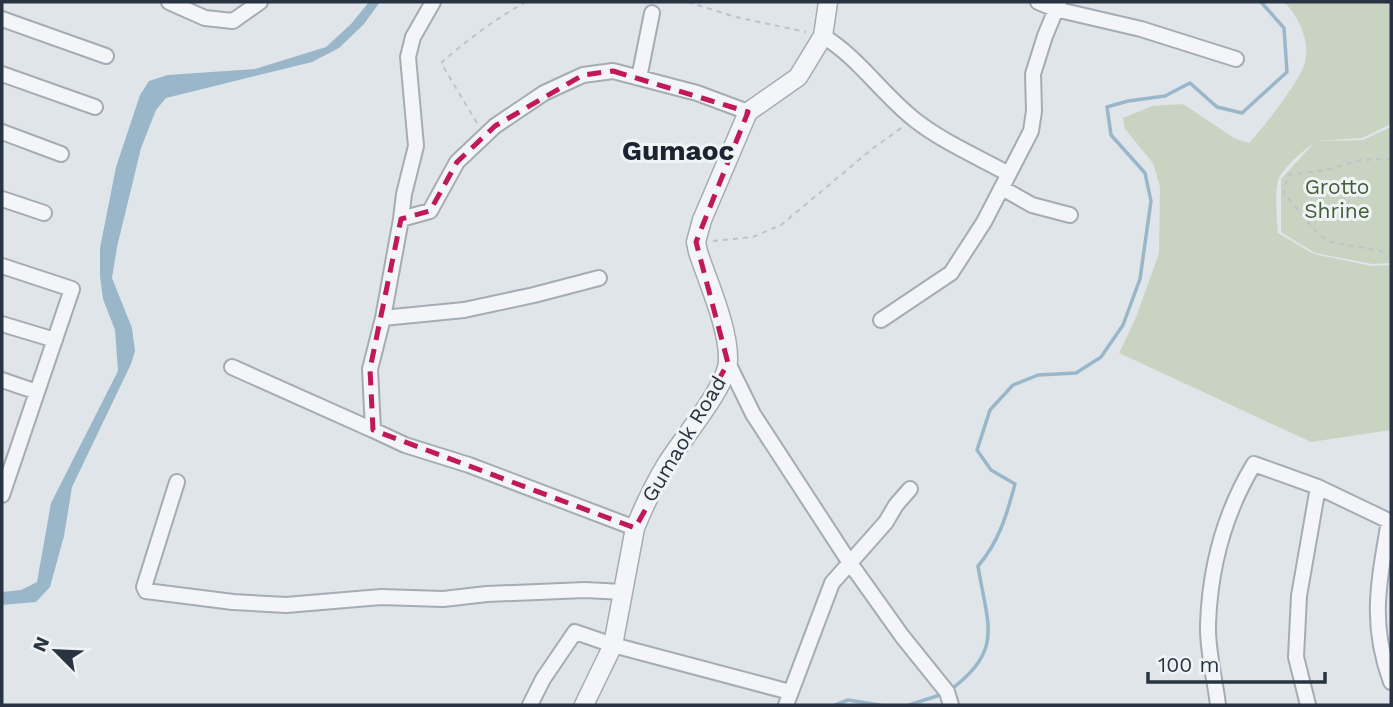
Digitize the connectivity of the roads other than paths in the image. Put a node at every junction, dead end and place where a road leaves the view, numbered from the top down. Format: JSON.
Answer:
{"nodes":[{"id":1,"x":169,"y":2,"type":"edge"},
{"id":2,"x":193,"y":2,"type":"edge"},
{"id":3,"x":433,"y":2,"type":"edge"},
{"id":4,"x":828,"y":2,"type":"edge"},
{"id":5,"x":1038,"y":2,"type":"edge"},
{"id":6,"x":255,"y":3,"type":"edge"},
{"id":7,"x":1057,"y":6,"type":"edge"},
{"id":8,"x":652,"y":13,"type":"dead end"},
{"id":9,"x":205,"y":18,"type":"junction"},
{"id":10,"x":2,"y":19,"type":"edge"},
{"id":11,"x":823,"y":36,"type":"junction"},
{"id":12,"x":106,"y":55,"type":"dead end"},
{"id":13,"x":1237,"y":59,"type":"dead end"},
{"id":14,"x":2,"y":74,"type":"edge"},
{"id":15,"x":639,"y":78,"type":"junction"},
{"id":16,"x":95,"y":107,"type":"dead end"},
{"id":17,"x":748,"y":112,"type":"junction"},
{"id":18,"x":2,"y":132,"type":"edge"},
{"id":19,"x":61,"y":154,"type":"dead end"},
{"id":20,"x":1009,"y":174,"type":"junction"},
{"id":21,"x":1002,"y":188,"type":"junction"},
{"id":22,"x":2,"y":199,"type":"edge"},
{"id":23,"x":44,"y":213,"type":"dead end"},
{"id":24,"x":1070,"y":215,"type":"dead end"},
{"id":25,"x":401,"y":219,"type":"junction"},
{"id":26,"x":2,"y":266,"type":"edge"},
{"id":27,"x":599,"y":278,"type":"dead end"},
{"id":28,"x":383,"y":318,"type":"junction"},
{"id":29,"x":881,"y":320,"type":"dead end"},
{"id":30,"x":2,"y":324,"type":"edge"},
{"id":31,"x":55,"y":340,"type":"junction"},
{"id":32,"x":729,"y":363,"type":"junction"},
{"id":33,"x":232,"y":367,"type":"dead end"},
{"id":34,"x":2,"y":380,"type":"edge"},
{"id":35,"x":37,"y":392,"type":"junction"},
{"id":36,"x":373,"y":430,"type":"junction"},
{"id":37,"x":177,"y":482,"type":"dead end"},
{"id":38,"x":1318,"y":487,"type":"junction"},
{"id":39,"x":910,"y":489,"type":"dead end"},
{"id":40,"x":2,"y":495,"type":"edge"},
{"id":41,"x":1390,"y":521,"type":"edge"},
{"id":42,"x":635,"y":528,"type":"junction"},
{"id":43,"x":850,"y":563,"type":"junction"},
{"id":44,"x":624,"y":592,"type":"junction"},
{"id":45,"x":612,"y":645,"type":"junction"},
{"id":46,"x":1391,"y":682,"type":"edge"},
{"id":47,"x":788,"y":699,"type":"edge"},
{"id":48,"x":530,"y":705,"type":"edge"},
{"id":49,"x":584,"y":705,"type":"edge"},
{"id":50,"x":951,"y":705,"type":"edge"},
{"id":51,"x":1218,"y":705,"type":"edge"},
{"id":52,"x":1308,"y":705,"type":"edge"}],
"edges":[{"from":1,"to":9,"type":"street"},
{"from":2,"to":9,"type":"street"},
{"from":3,"to":25,"type":"street"},
{"from":4,"to":11,"type":"street"},
{"from":5,"to":7,"type":"street"},
{"from":6,"to":9,"type":"street"},
{"from":7,"to":13,"type":"street"},
{"from":7,"to":20,"type":"street"},
{"from":8,"to":15,"type":"street"},
{"from":10,"to":12,"type":"street"},
{"from":11,"to":17,"type":"street"},
{"from":11,"to":20,"type":"street"},
{"from":14,"to":16,"type":"street"},
{"from":15,"to":17,"type":"street"},
{"from":15,"to":25,"type":"street"},
{"from":17,"to":32,"type":"street","name":"Gumaok Road"},
{"from":18,"to":19,"type":"street"},
{"from":20,"to":21,"type":"street"},
{"from":21,"to":24,"type":"street"},
{"from":21,"to":29,"type":"street"},
{"from":22,"to":23,"type":"street"},
{"from":25,"to":28,"type":"street"},
{"from":26,"to":31,"type":"street"},
{"from":27,"to":28,"type":"street"},
{"from":28,"to":36,"type":"street"},
{"from":30,"to":31,"type":"street"},
{"from":31,"to":35,"type":"street"},
{"from":32,"to":42,"type":"street","name":"Gumaok Road"},
{"from":32,"to":43,"type":"street"},
{"from":33,"to":36,"type":"street"},
{"from":34,"to":35,"type":"street"},
{"from":35,"to":40,"type":"street"},
{"from":36,"to":42,"type":"street"},
{"from":37,"to":44,"type":"street"},
{"from":38,"to":41,"type":"street"},
{"from":38,"to":51,"type":"street"},
{"from":38,"to":52,"type":"street"},
{"from":39,"to":43,"type":"street"},
{"from":41,"to":46,"type":"street"},
{"from":42,"to":44,"type":"street","name":"Gumaok Road"},
{"from":43,"to":47,"type":"street"},
{"from":43,"to":50,"type":"street"},
{"from":44,"to":45,"type":"street","name":"Gumaok Road"},
{"from":45,"to":47,"type":"street"},
{"from":45,"to":48,"type":"street"},
{"from":45,"to":49,"type":"street","name":"Gumaok Road"}]}
